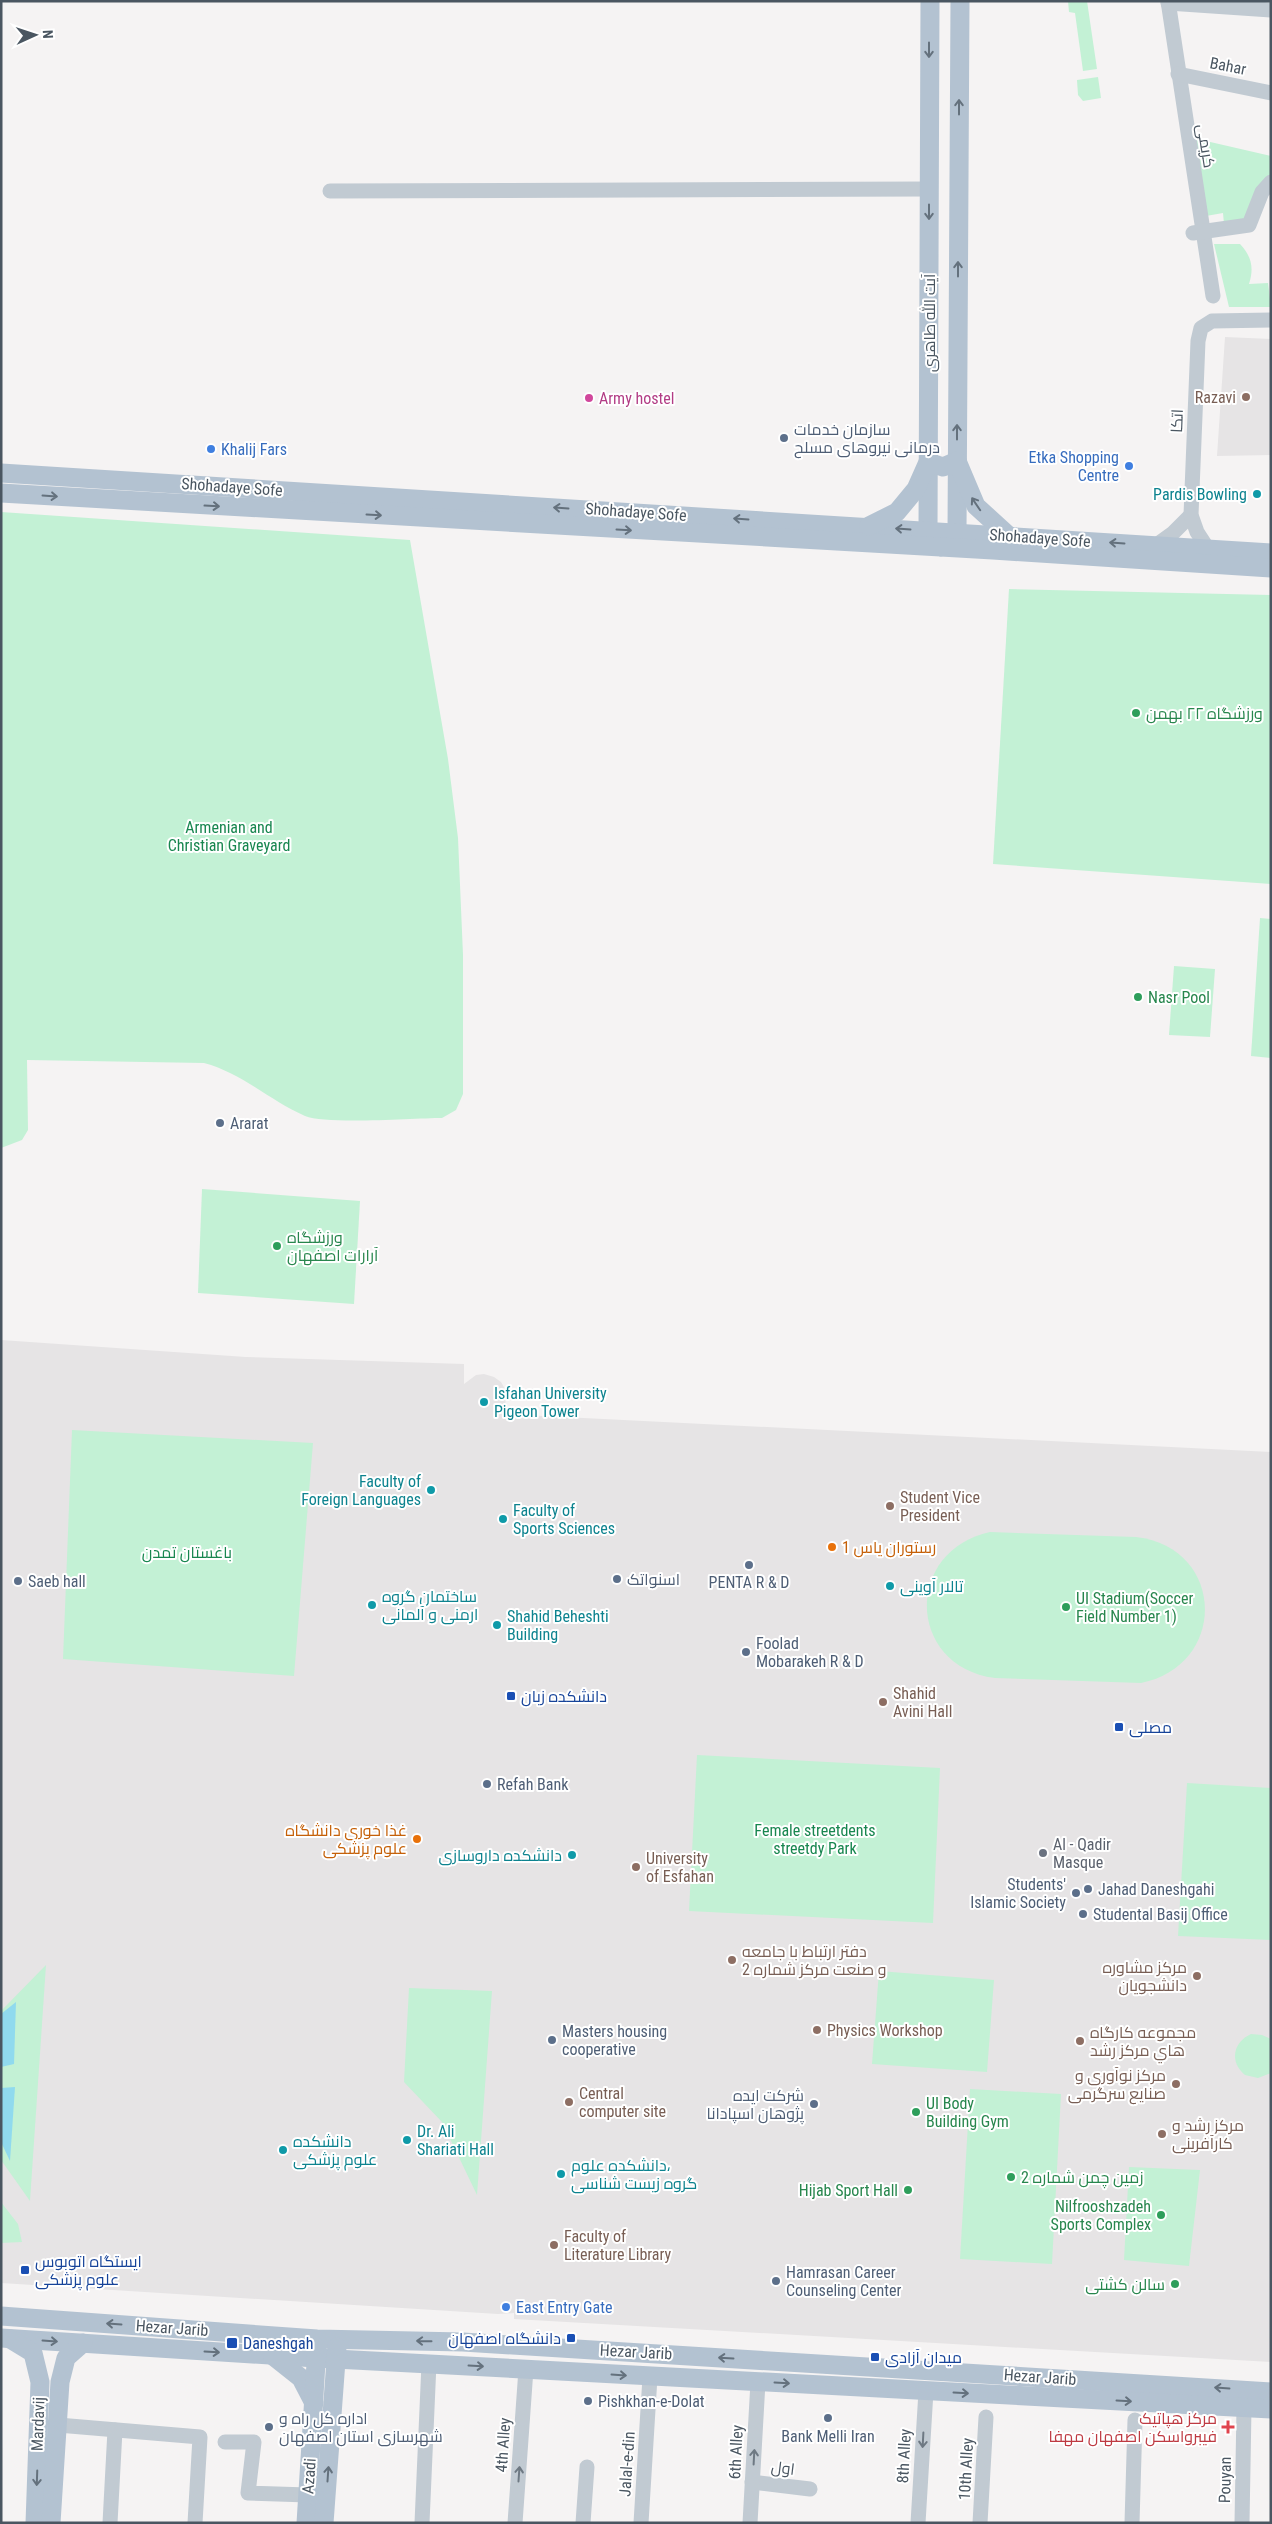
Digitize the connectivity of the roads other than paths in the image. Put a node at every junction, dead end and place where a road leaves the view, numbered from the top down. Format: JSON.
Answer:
{"nodes":[{"id":1,"x":930,"y":1,"type":"edge"},
{"id":2,"x":960,"y":1,"type":"edge"},
{"id":3,"x":1168,"y":2,"type":"edge"},
{"id":4,"x":1202,"y":3,"type":"edge"},
{"id":5,"x":1269,"y":7,"type":"edge"},
{"id":6,"x":1178,"y":74,"type":"junction"},
{"id":7,"x":1271,"y":93,"type":"edge"},
{"id":8,"x":1271,"y":182,"type":"edge"},
{"id":9,"x":929,"y":189,"type":"junction"},
{"id":10,"x":330,"y":191,"type":"dead end"},
{"id":11,"x":1198,"y":233,"type":"junction"},
{"id":12,"x":1213,"y":296,"type":"dead end"},
{"id":13,"x":1271,"y":320,"type":"edge"},
{"id":14,"x":957,"y":460,"type":"junction"},
{"id":15,"x":928,"y":462,"type":"junction"},
{"id":16,"x":1,"y":473,"type":"edge"},
{"id":17,"x":173,"y":483,"type":"junction"},
{"id":18,"x":1,"y":493,"type":"edge"},
{"id":19,"x":172,"y":504,"type":"junction"},
{"id":20,"x":1191,"y":515,"type":"junction"},
{"id":21,"x":868,"y":527,"type":"junction"},
{"id":22,"x":928,"y":531,"type":"junction"},
{"id":23,"x":957,"y":533,"type":"junction"},
{"id":24,"x":1010,"y":537,"type":"junction"},
{"id":25,"x":1155,"y":546,"type":"junction"},
{"id":26,"x":941,"y":547,"type":"junction"},
{"id":27,"x":1208,"y":549,"type":"junction"},
{"id":28,"x":1271,"y":553,"type":"edge"},
{"id":29,"x":1271,"y":568,"type":"edge"},
{"id":30,"x":1,"y":2316,"type":"edge"},
{"id":31,"x":5,"y":2338,"type":"edge"},
{"id":32,"x":317,"y":2339,"type":"junction"},
{"id":33,"x":337,"y":2340,"type":"junction"},
{"id":34,"x":83,"y":2343,"type":"junction"},
{"id":35,"x":272,"y":2356,"type":"junction"},
{"id":36,"x":316,"y":2358,"type":"junction"},
{"id":37,"x":336,"y":2359,"type":"junction"},
{"id":38,"x":750,"y":2359,"type":"junction"},
{"id":39,"x":429,"y":2363,"type":"junction"},
{"id":40,"x":526,"y":2369,"type":"junction"},
{"id":41,"x":650,"y":2377,"type":"junction"},
{"id":42,"x":754,"y":2382,"type":"junction"},
{"id":43,"x":1169,"y":2385,"type":"junction"},
{"id":44,"x":926,"y":2391,"type":"junction"},
{"id":45,"x":1271,"y":2392,"type":"edge"},
{"id":46,"x":314,"y":2404,"type":"junction"},
{"id":47,"x":1168,"y":2404,"type":"junction"},
{"id":48,"x":1244,"y":2408,"type":"junction"},
{"id":49,"x":1271,"y":2409,"type":"edge"},
{"id":50,"x":986,"y":2418,"type":"dead end"},
{"id":51,"x":1135,"y":2420,"type":"dead end"},
{"id":52,"x":58,"y":2426,"type":"junction"},
{"id":53,"x":116,"y":2430,"type":"junction"},
{"id":54,"x":225,"y":2442,"type":"dead end"},
{"id":55,"x":587,"y":2467,"type":"dead end"},
{"id":56,"x":752,"y":2482,"type":"junction"},
{"id":57,"x":810,"y":2489,"type":"dead end"},
{"id":58,"x":308,"y":2495,"type":"junction"},
{"id":59,"x":35,"y":2523,"type":"edge"},
{"id":60,"x":51,"y":2523,"type":"edge"},
{"id":61,"x":110,"y":2523,"type":"edge"},
{"id":62,"x":195,"y":2523,"type":"edge"},
{"id":63,"x":306,"y":2523,"type":"edge"},
{"id":64,"x":324,"y":2523,"type":"edge"},
{"id":65,"x":422,"y":2523,"type":"edge"},
{"id":66,"x":515,"y":2523,"type":"edge"},
{"id":67,"x":582,"y":2523,"type":"edge"},
{"id":68,"x":641,"y":2523,"type":"edge"},
{"id":69,"x":750,"y":2523,"type":"edge"},
{"id":70,"x":918,"y":2523,"type":"edge"},
{"id":71,"x":980,"y":2523,"type":"edge"},
{"id":72,"x":1132,"y":2523,"type":"edge"},
{"id":73,"x":1242,"y":2523,"type":"edge"}],
"edges":[{"from":1,"to":9,"type":"main road","name":"آیت الله طاهری","one_way":true},
{"from":14,"to":2,"type":"main road","name":"آیت الله طاهری","one_way":true},
{"from":3,"to":4,"type":"street"},
{"from":3,"to":6,"type":"street","name":"کریمی"},
{"from":4,"to":5,"type":"street"},
{"from":6,"to":7,"type":"street","name":"Bahar"},
{"from":6,"to":11,"type":"street","name":"کریمی"},
{"from":8,"to":11,"type":"street"},
{"from":9,"to":10,"type":"street"},
{"from":9,"to":15,"type":"main road","name":"آیت الله طاهری","one_way":true},
{"from":11,"to":12,"type":"street","name":"کریمی"},
{"from":13,"to":20,"type":"street","name":"اتکا"},
{"from":14,"to":15,"type":"main road"},
{"from":14,"to":23,"type":"main road","name":"آیت الله طاهری"},
{"from":24,"to":14,"type":"main road","name":"آیت الله طاهری","one_way":true},
{"from":15,"to":21,"type":"main road"},
{"from":15,"to":22,"type":"main road","name":"آیت الله طاهری"},
{"from":16,"to":17,"type":"main road","name":"Shohadaye Sofe"},
{"from":17,"to":19,"type":"main road"},
{"from":21,"to":17,"type":"main road","name":"Shohadaye Sofe","one_way":true},
{"from":18,"to":19,"type":"main road","name":"Shohadaye Sofe","one_way":true},
{"from":19,"to":26,"type":"main road","name":"Shohadaye Sofe","one_way":true},
{"from":20,"to":25,"type":"street"},
{"from":20,"to":27,"type":"street"},
{"from":22,"to":21,"type":"main road","name":"Shohadaye Sofe","one_way":true},
{"from":22,"to":23,"type":"main road","name":"Shohadaye Sofe"},
{"from":22,"to":26,"type":"main road"},
{"from":23,"to":24,"type":"main road","name":"Shohadaye Sofe"},
{"from":23,"to":26,"type":"main road"},
{"from":25,"to":24,"type":"main road","name":"Shohadaye Sofe","one_way":true},
{"from":25,"to":27,"type":"main road","name":"Shohadaye Sofe"},
{"from":26,"to":29,"type":"main road","name":"Shohadaye Sofe"},
{"from":27,"to":28,"type":"main road","name":"Shohadaye Sofe"},
{"from":32,"to":30,"type":"main road","name":"Hezar Jarib","one_way":true},
{"from":31,"to":34,"type":"main road","name":"Hezar Jarib","one_way":true},
{"from":31,"to":59,"type":"main road","name":"Mardavij","one_way":true},
{"from":32,"to":33,"type":"main road","name":"Hezar Jarib"},
{"from":32,"to":36,"type":"main road","name":"Azadi"},
{"from":33,"to":37,"type":"main road","name":"Azadi"},
{"from":38,"to":33,"type":"main road","name":"Hezar Jarib","one_way":true},
{"from":34,"to":35,"type":"main road","name":"Hezar Jarib","one_way":true},
{"from":34,"to":52,"type":"main road","name":"Mardavij"},
{"from":35,"to":36,"type":"main road","name":"Hezar Jarib"},
{"from":35,"to":46,"type":"main road"},
{"from":36,"to":37,"type":"main road","name":"Hezar Jarib"},
{"from":36,"to":46,"type":"main road","name":"Azadi"},
{"from":37,"to":39,"type":"main road","name":"Hezar Jarib"},
{"from":64,"to":37,"type":"main road","name":"Azadi","one_way":true},
{"from":38,"to":42,"type":"main road"},
{"from":38,"to":43,"type":"main road","name":"Hezar Jarib"},
{"from":39,"to":40,"type":"main road","name":"Hezar Jarib","one_way":true},
{"from":39,"to":65,"type":"street"},
{"from":40,"to":41,"type":"main road","name":"Hezar Jarib","one_way":true},
{"from":66,"to":40,"type":"street","name":"4th Alley","one_way":true},
{"from":41,"to":42,"type":"main road","name":"Hezar Jarib"},
{"from":41,"to":68,"type":"street","name":"Jalal-e-din"},
{"from":42,"to":44,"type":"main road","name":"Hezar Jarib","one_way":true},
{"from":56,"to":42,"type":"street","name":"6th Alley","one_way":true},
{"from":45,"to":43,"type":"main road","name":"Hezar Jarib","one_way":true},
{"from":43,"to":47,"type":"main road"},
{"from":44,"to":47,"type":"main road","name":"Hezar Jarib","one_way":true},
{"from":44,"to":70,"type":"street","name":"8th Alley","one_way":true},
{"from":46,"to":58,"type":"main road","name":"Azadi"},
{"from":47,"to":48,"type":"main road","name":"Hezar Jarib"},
{"from":48,"to":49,"type":"main road","name":"Hezar Jarib"},
{"from":48,"to":73,"type":"street","name":"Pouyan"},
{"from":50,"to":71,"type":"street","name":"10th Alley"},
{"from":51,"to":72,"type":"street"},
{"from":52,"to":53,"type":"street"},
{"from":52,"to":60,"type":"main road","name":"Mardavij"},
{"from":53,"to":61,"type":"street"},
{"from":53,"to":62,"type":"street"},
{"from":54,"to":58,"type":"street"},
{"from":55,"to":67,"type":"street"},
{"from":56,"to":57,"type":"street","name":"اول"},
{"from":56,"to":69,"type":"street","name":"6th Alley"},
{"from":58,"to":63,"type":"main road","name":"Azadi"}]}
